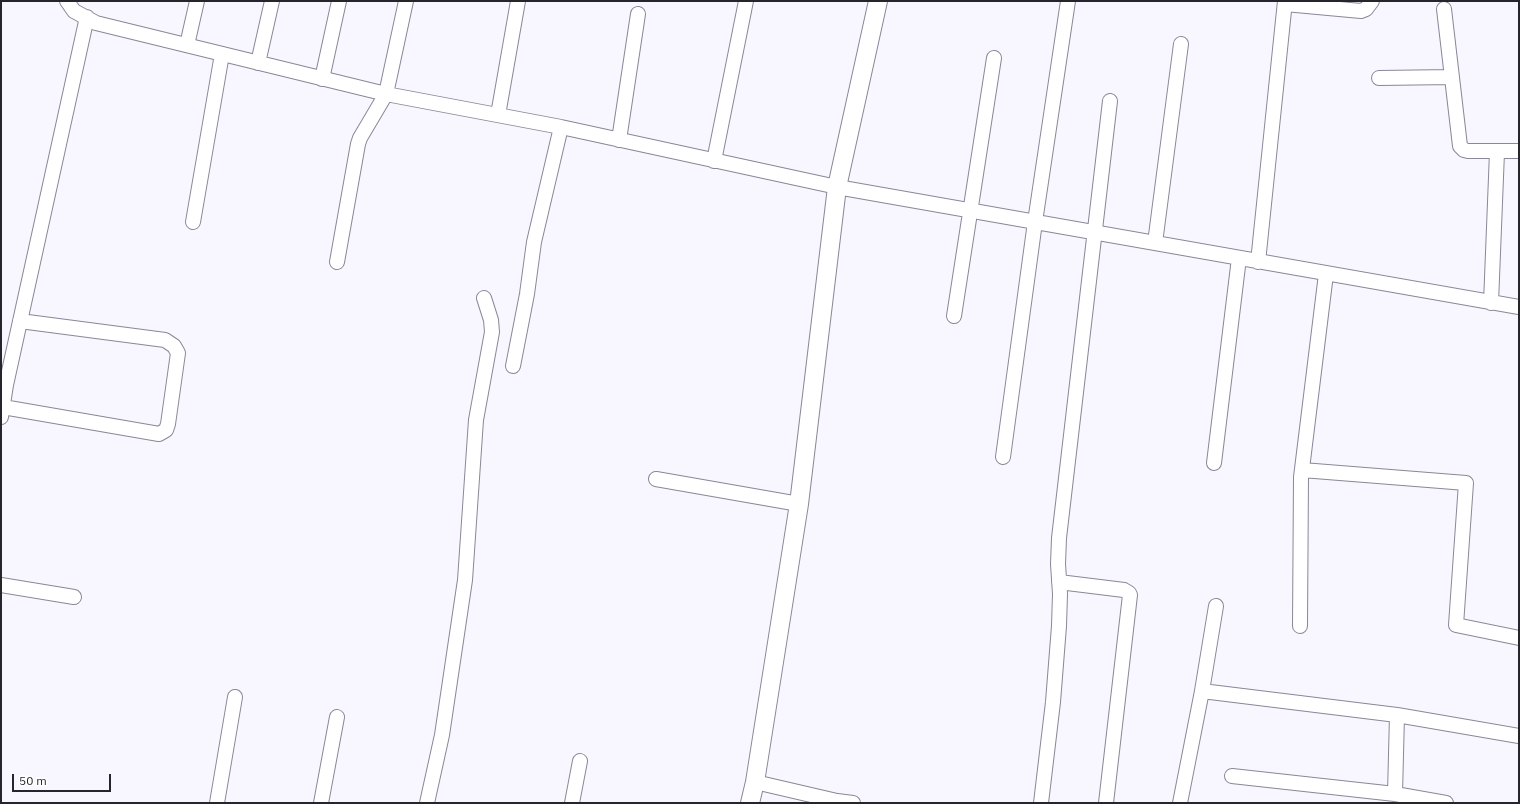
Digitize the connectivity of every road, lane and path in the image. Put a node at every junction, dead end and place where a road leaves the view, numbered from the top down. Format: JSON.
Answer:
{"nodes":[{"id":1,"x":67,"y":1,"type":"edge"},
{"id":2,"x":197,"y":1,"type":"edge"},
{"id":3,"x":272,"y":1,"type":"edge"},
{"id":4,"x":339,"y":1,"type":"edge"},
{"id":5,"x":406,"y":1,"type":"edge"},
{"id":6,"x":518,"y":1,"type":"edge"},
{"id":7,"x":746,"y":1,"type":"edge"},
{"id":8,"x":878,"y":1,"type":"edge"},
{"id":9,"x":1068,"y":1,"type":"edge"},
{"id":10,"x":1372,"y":1,"type":"edge"},
{"id":11,"x":1285,"y":2,"type":"edge"},
{"id":12,"x":1444,"y":9,"type":"dead end"},
{"id":13,"x":638,"y":14,"type":"dead end"},
{"id":14,"x":87,"y":18,"type":"junction"},
{"id":15,"x":1181,"y":44,"type":"dead end"},
{"id":16,"x":187,"y":46,"type":"junction"},
{"id":17,"x":222,"y":54,"type":"junction"},
{"id":18,"x":994,"y":58,"type":"dead end"},
{"id":19,"x":258,"y":63,"type":"junction"},
{"id":20,"x":1452,"y":77,"type":"junction"},
{"id":21,"x":1379,"y":78,"type":"dead end"},
{"id":22,"x":322,"y":79,"type":"junction"},
{"id":23,"x":386,"y":94,"type":"junction"},
{"id":24,"x":1110,"y":101,"type":"dead end"},
{"id":25,"x":498,"y":116,"type":"junction"},
{"id":26,"x":561,"y":127,"type":"junction"},
{"id":27,"x":619,"y":140,"type":"junction"},
{"id":28,"x":1519,"y":151,"type":"edge"},
{"id":29,"x":1497,"y":152,"type":"junction"},
{"id":30,"x":714,"y":161,"type":"junction"},
{"id":31,"x":837,"y":187,"type":"junction"},
{"id":32,"x":971,"y":211,"type":"junction"},
{"id":33,"x":193,"y":222,"type":"dead end"},
{"id":34,"x":1035,"y":222,"type":"junction"},
{"id":35,"x":1094,"y":233,"type":"junction"},
{"id":36,"x":1155,"y":243,"type":"junction"},
{"id":37,"x":1239,"y":258,"type":"junction"},
{"id":38,"x":337,"y":262,"type":"dead end"},
{"id":39,"x":1258,"y":262,"type":"junction"},
{"id":40,"x":1326,"y":274,"type":"junction"},
{"id":41,"x":484,"y":298,"type":"dead end"},
{"id":42,"x":1491,"y":303,"type":"junction"},
{"id":43,"x":1519,"y":308,"type":"edge"},
{"id":44,"x":954,"y":316,"type":"dead end"},
{"id":45,"x":20,"y":321,"type":"junction"},
{"id":46,"x":513,"y":366,"type":"dead end"},
{"id":47,"x":2,"y":412,"type":"edge"},
{"id":48,"x":1003,"y":457,"type":"dead end"},
{"id":49,"x":1214,"y":463,"type":"dead end"},
{"id":50,"x":1302,"y":470,"type":"junction"},
{"id":51,"x":656,"y":479,"type":"dead end"},
{"id":52,"x":799,"y":504,"type":"junction"},
{"id":53,"x":1059,"y":582,"type":"junction"},
{"id":54,"x":1,"y":585,"type":"edge"},
{"id":55,"x":74,"y":597,"type":"dead end"},
{"id":56,"x":1216,"y":606,"type":"dead end"},
{"id":57,"x":1300,"y":626,"type":"dead end"},
{"id":58,"x":1519,"y":638,"type":"edge"},
{"id":59,"x":1202,"y":691,"type":"junction"},
{"id":60,"x":235,"y":697,"type":"dead end"},
{"id":61,"x":1397,"y":715,"type":"junction"},
{"id":62,"x":337,"y":716,"type":"dead end"},
{"id":63,"x":1519,"y":736,"type":"edge"},
{"id":64,"x":580,"y":761,"type":"dead end"},
{"id":65,"x":1232,"y":776,"type":"dead end"},
{"id":66,"x":755,"y":782,"type":"junction"},
{"id":67,"x":1395,"y":794,"type":"junction"},
{"id":68,"x":837,"y":802,"type":"edge"},
{"id":69,"x":217,"y":803,"type":"edge"},
{"id":70,"x":321,"y":803,"type":"edge"},
{"id":71,"x":428,"y":803,"type":"edge"},
{"id":72,"x":572,"y":803,"type":"edge"},
{"id":73,"x":750,"y":803,"type":"edge"},
{"id":74,"x":854,"y":803,"type":"edge"},
{"id":75,"x":1041,"y":803,"type":"edge"},
{"id":76,"x":1106,"y":803,"type":"edge"},
{"id":77,"x":1180,"y":803,"type":"edge"},
{"id":78,"x":1446,"y":803,"type":"edge"}],
"edges":[{"from":1,"to":14,"type":"street"},
{"from":2,"to":16,"type":"street"},
{"from":3,"to":19,"type":"street"},
{"from":4,"to":22,"type":"street"},
{"from":5,"to":23,"type":"street"},
{"from":6,"to":25,"type":"street"},
{"from":7,"to":30,"type":"street"},
{"from":8,"to":31,"type":"main road"},
{"from":9,"to":34,"type":"street"},
{"from":10,"to":11,"type":"street"},
{"from":11,"to":39,"type":"street"},
{"from":12,"to":20,"type":"street"},
{"from":13,"to":27,"type":"street"},
{"from":14,"to":16,"type":"street"},
{"from":14,"to":45,"type":"street"},
{"from":15,"to":36,"type":"street"},
{"from":16,"to":17,"type":"street"},
{"from":17,"to":19,"type":"street"},
{"from":17,"to":33,"type":"street"},
{"from":18,"to":32,"type":"street"},
{"from":19,"to":22,"type":"street"},
{"from":20,"to":21,"type":"street"},
{"from":20,"to":29,"type":"street"},
{"from":22,"to":23,"type":"street"},
{"from":23,"to":25,"type":"street"},
{"from":23,"to":38,"type":"street"},
{"from":24,"to":35,"type":"street"},
{"from":25,"to":26,"type":"street"},
{"from":26,"to":27,"type":"street"},
{"from":26,"to":46,"type":"street"},
{"from":27,"to":30,"type":"street"},
{"from":28,"to":29,"type":"street"},
{"from":29,"to":42,"type":"street"},
{"from":30,"to":31,"type":"street"},
{"from":31,"to":32,"type":"street"},
{"from":31,"to":52,"type":"main road"},
{"from":32,"to":34,"type":"street"},
{"from":32,"to":44,"type":"street"},
{"from":34,"to":35,"type":"street"},
{"from":34,"to":48,"type":"street"},
{"from":35,"to":36,"type":"street"},
{"from":35,"to":53,"type":"street"},
{"from":36,"to":37,"type":"street"},
{"from":37,"to":39,"type":"street"},
{"from":37,"to":49,"type":"street"},
{"from":39,"to":40,"type":"street"},
{"from":40,"to":42,"type":"street"},
{"from":40,"to":50,"type":"street"},
{"from":41,"to":71,"type":"street"},
{"from":42,"to":43,"type":"street"},
{"from":45,"to":47,"type":"street"},
{"from":45,"to":47,"type":"street"},
{"from":50,"to":57,"type":"street"},
{"from":50,"to":58,"type":"street"},
{"from":51,"to":52,"type":"street"},
{"from":52,"to":66,"type":"main road"},
{"from":53,"to":75,"type":"street"},
{"from":53,"to":76,"type":"street"},
{"from":54,"to":55,"type":"street"},
{"from":56,"to":59,"type":"street"},
{"from":59,"to":61,"type":"street"},
{"from":59,"to":77,"type":"street"},
{"from":60,"to":69,"type":"street"},
{"from":61,"to":63,"type":"street"},
{"from":61,"to":67,"type":"street"},
{"from":62,"to":70,"type":"street"},
{"from":64,"to":72,"type":"street"},
{"from":65,"to":67,"type":"street"},
{"from":66,"to":68,"type":"street"},
{"from":66,"to":73,"type":"main road"},
{"from":67,"to":78,"type":"street"},
{"from":68,"to":74,"type":"street"}]}
